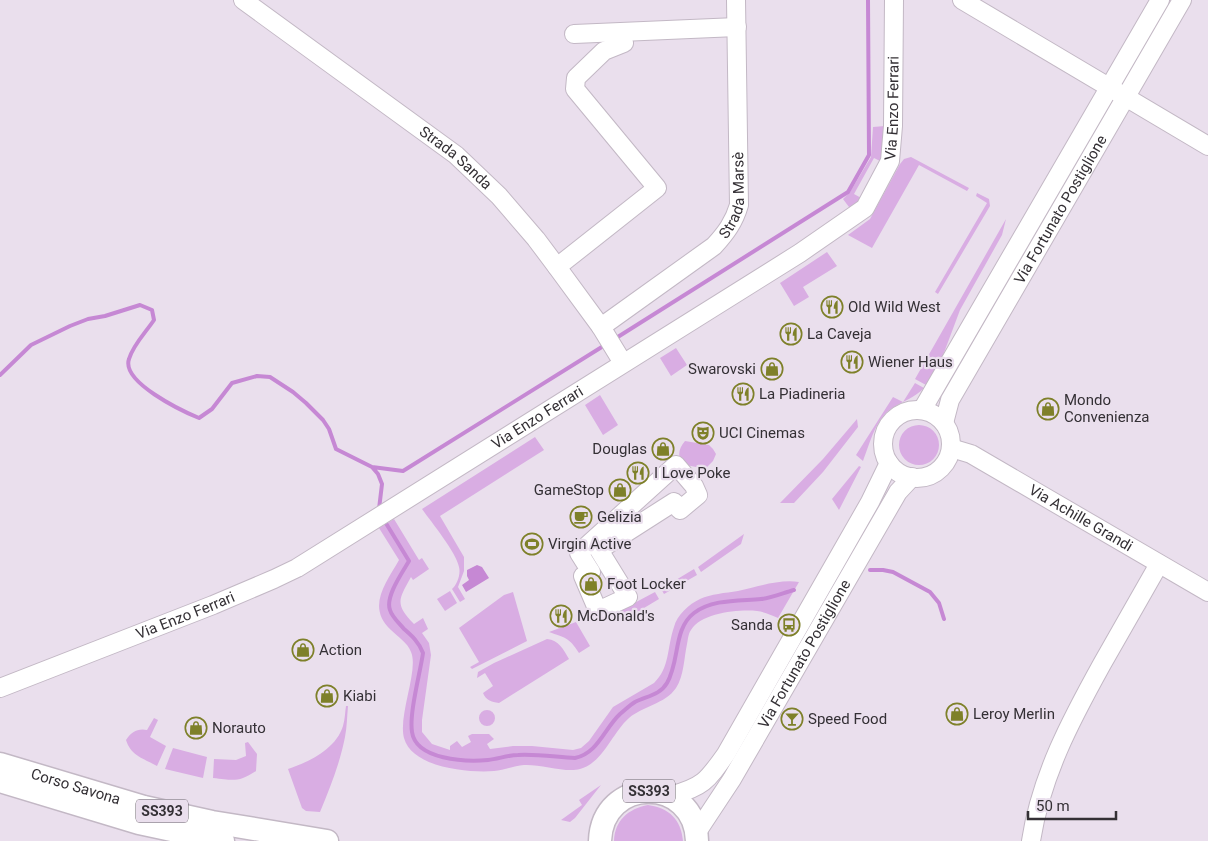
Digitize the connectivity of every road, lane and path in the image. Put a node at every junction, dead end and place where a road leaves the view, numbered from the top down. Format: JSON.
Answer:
{"nodes":[{"id":1,"x":242,"y":0,"type":"edge"},
{"id":2,"x":736,"y":0,"type":"edge"},
{"id":3,"x":894,"y":0,"type":"edge"},
{"id":4,"x":962,"y":0,"type":"edge"},
{"id":5,"x":1160,"y":0,"type":"edge"},
{"id":6,"x":1182,"y":0,"type":"edge"},
{"id":7,"x":737,"y":27,"type":"junction"},
{"id":8,"x":574,"y":34,"type":"dead end"},
{"id":9,"x":624,"y":43,"type":"dead end"},
{"id":10,"x":1110,"y":88,"type":"junction"},
{"id":11,"x":1125,"y":98,"type":"junction"},
{"id":12,"x":1208,"y":146,"type":"edge"},
{"id":13,"x":557,"y":267,"type":"junction"},
{"id":14,"x":606,"y":335,"type":"junction"},
{"id":15,"x":623,"y":363,"type":"junction"},
{"id":16,"x":922,"y":410,"type":"junction"},
{"id":17,"x":944,"y":423,"type":"junction"},
{"id":18,"x":951,"y":448,"type":"junction"},
{"id":19,"x":889,"y":463,"type":"junction"},
{"id":20,"x":912,"y":477,"type":"junction"},
{"id":21,"x":1159,"y":564,"type":"junction"},
{"id":22,"x":1208,"y":592,"type":"edge"},
{"id":23,"x":598,"y":610,"type":"joint"},
{"id":24,"x":0,"y":688,"type":"edge"},
{"id":25,"x":0,"y":764,"type":"edge"},
{"id":26,"x":0,"y":781,"type":"edge"},
{"id":27,"x":670,"y":796,"type":"junction"},
{"id":28,"x":601,"y":833,"type":"edge"},
{"id":29,"x":697,"y":837,"type":"edge"},
{"id":30,"x":223,"y":841,"type":"edge"},
{"id":31,"x":327,"y":841,"type":"edge"},
{"id":32,"x":586,"y":841,"type":"edge"},
{"id":33,"x":1031,"y":841,"type":"edge"}],
"edges":[{"from":1,"to":13,"type":"street","name":"Strada Sanda"},
{"from":2,"to":7,"type":"street","name":"Strada Marsè"},
{"from":3,"to":15,"type":"street","name":"Via Enzo Ferrari"},
{"from":4,"to":10,"type":"street"},
{"from":5,"to":10,"type":"street","name":"Via Fortunato Postiglione"},
{"from":6,"to":11,"type":"street","name":"Via Fortunato Postiglione"},
{"from":7,"to":8,"type":"street"},
{"from":7,"to":14,"type":"street","name":"Strada Marsè"},
{"from":9,"to":13,"type":"street"},
{"from":10,"to":11,"type":"street"},
{"from":10,"to":16,"type":"street","name":"Via Fortunato Postiglione"},
{"from":11,"to":12,"type":"street"},
{"from":11,"to":17,"type":"street","name":"Via Fortunato Postiglione"},
{"from":13,"to":14,"type":"street","name":"Strada Sanda"},
{"from":14,"to":15,"type":"street","name":"Strada Sanda"},
{"from":15,"to":24,"type":"street","name":"Via Enzo Ferrari"},
{"from":16,"to":17,"type":"street"},
{"from":16,"to":19,"type":"street"},
{"from":17,"to":18,"type":"street"},
{"from":18,"to":20,"type":"street"},
{"from":18,"to":21,"type":"street","name":"Via Achille Grandi"},
{"from":19,"to":20,"type":"street"},
{"from":19,"to":27,"type":"street","name":"Via Fortunato Postiglione"},
{"from":20,"to":29,"type":"street","name":"Via Fortunato Postiglione"},
{"from":21,"to":22,"type":"street","name":"Via Achille Grandi"},
{"from":21,"to":33,"type":"street"},
{"from":23,"to":23,"type":"street"},
{"from":25,"to":31,"type":"main road","name":"Corso Savona","number":"SS393"},
{"from":26,"to":30,"type":"main road","name":"Corso Savona","number":"SS393"},
{"from":27,"to":28,"type":"main road","number":"SS393"},
{"from":27,"to":29,"type":"main road","number":"SS393"},
{"from":28,"to":32,"type":"main road","number":"SS393"}]}
